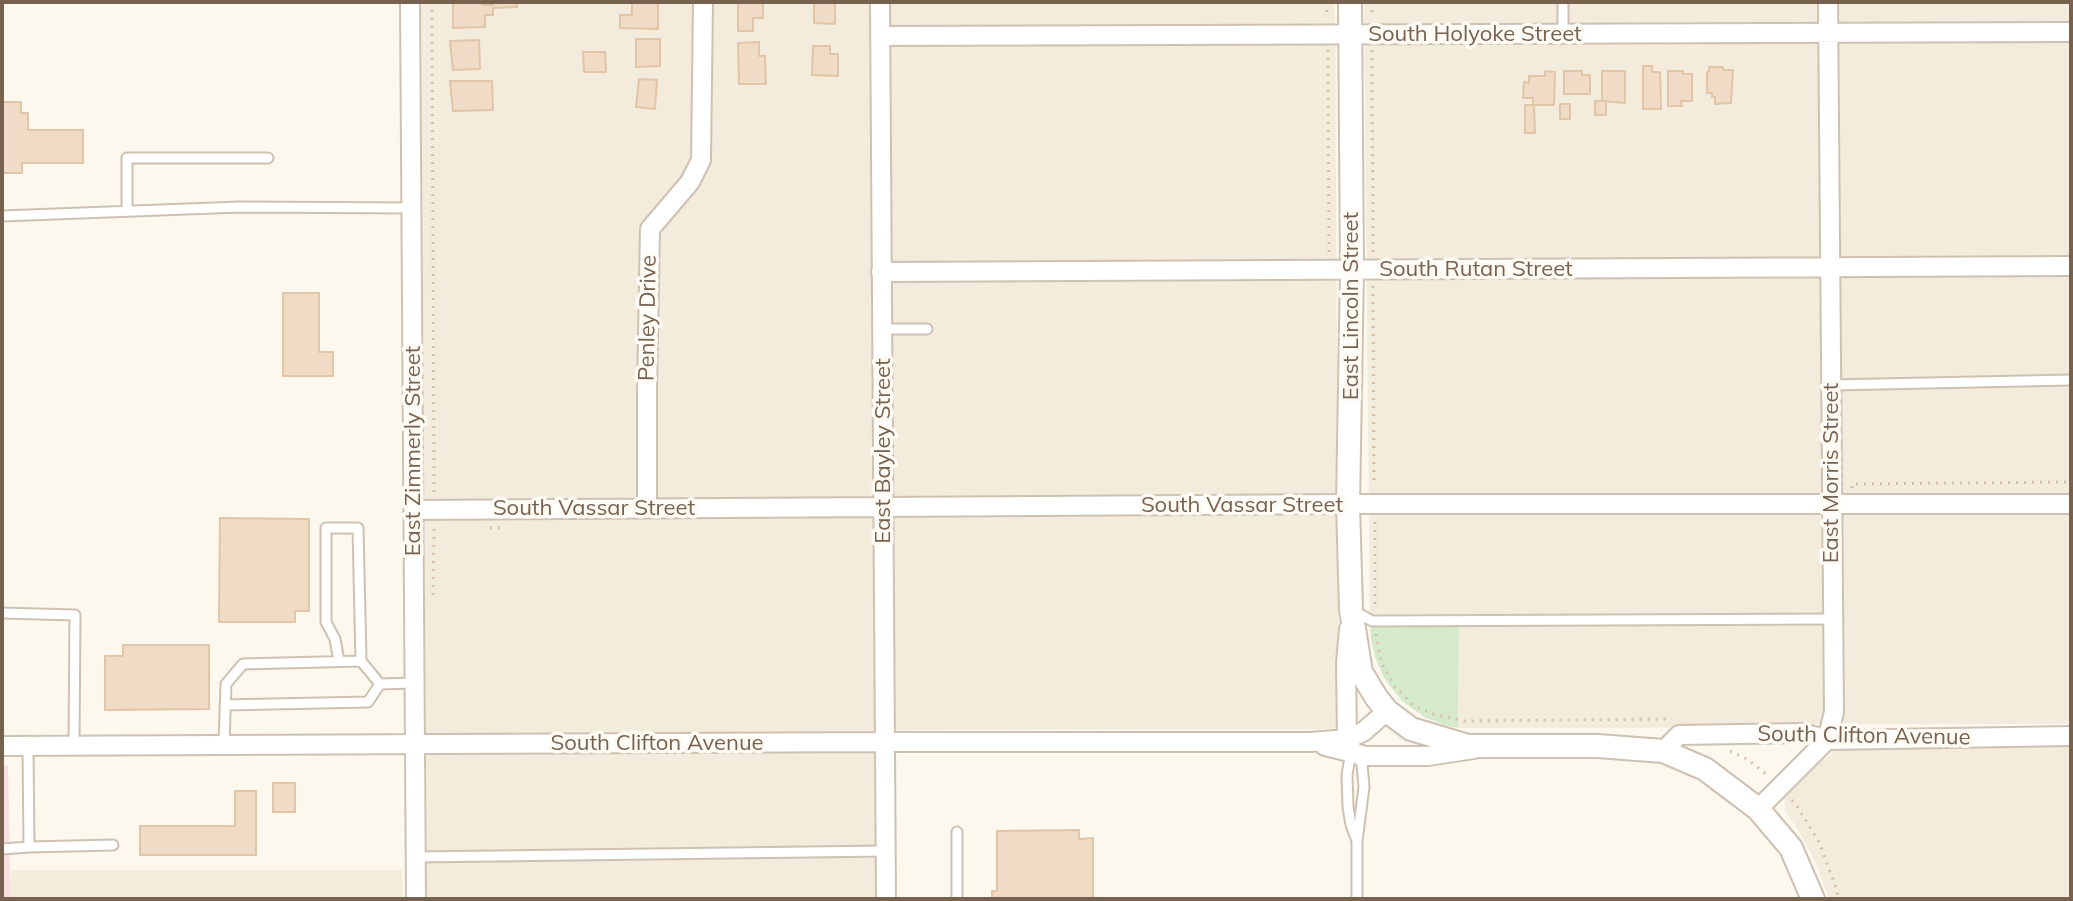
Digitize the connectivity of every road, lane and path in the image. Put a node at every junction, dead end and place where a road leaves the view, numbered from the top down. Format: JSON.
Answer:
{"nodes":[{"id":1,"x":410,"y":2,"type":"edge"},
{"id":2,"x":432,"y":2,"type":"edge"},
{"id":3,"x":703,"y":2,"type":"edge"},
{"id":4,"x":880,"y":2,"type":"edge"},
{"id":5,"x":1350,"y":2,"type":"edge"},
{"id":6,"x":1372,"y":2,"type":"edge"},
{"id":7,"x":1563,"y":2,"type":"edge"},
{"id":8,"x":1828,"y":2,"type":"edge"},
{"id":9,"x":2071,"y":32,"type":"edge"},
{"id":10,"x":1361,"y":34,"type":"junction"},
{"id":11,"x":1563,"y":34,"type":"junction"},
{"id":12,"x":1829,"y":34,"type":"junction"},
{"id":13,"x":880,"y":36,"type":"junction"},
{"id":14,"x":268,"y":158,"type":"dead end"},
{"id":15,"x":411,"y":208,"type":"junction"},
{"id":16,"x":127,"y":211,"type":"junction"},
{"id":17,"x":2,"y":216,"type":"edge"},
{"id":18,"x":2071,"y":266,"type":"edge"},
{"id":19,"x":1831,"y":268,"type":"junction"},
{"id":20,"x":1363,"y":270,"type":"junction"},
{"id":21,"x":881,"y":272,"type":"junction"},
{"id":22,"x":882,"y":329,"type":"junction"},
{"id":23,"x":927,"y":329,"type":"dead end"},
{"id":24,"x":2071,"y":380,"type":"edge"},
{"id":25,"x":1831,"y":385,"type":"junction"},
{"id":26,"x":2071,"y":482,"type":"edge"},
{"id":27,"x":1348,"y":504,"type":"junction"},
{"id":28,"x":1375,"y":504,"type":"junction"},
{"id":29,"x":1831,"y":504,"type":"junction"},
{"id":30,"x":1852,"y":504,"type":"junction"},
{"id":31,"x":2071,"y":504,"type":"edge"},
{"id":32,"x":883,"y":507,"type":"junction"},
{"id":33,"x":647,"y":508,"type":"junction"},
{"id":34,"x":434,"y":509,"type":"junction"},
{"id":35,"x":414,"y":510,"type":"junction"},
{"id":36,"x":433,"y":595,"type":"dead end"},
{"id":37,"x":1351,"y":610,"type":"junction"},
{"id":38,"x":2,"y":613,"type":"edge"},
{"id":39,"x":1833,"y":619,"type":"junction"},
{"id":40,"x":1376,"y":621,"type":"junction"},
{"id":41,"x":339,"y":661,"type":"junction"},
{"id":42,"x":361,"y":661,"type":"junction"},
{"id":43,"x":414,"y":683,"type":"junction"},
{"id":44,"x":380,"y":684,"type":"junction"},
{"id":45,"x":225,"y":705,"type":"junction"},
{"id":46,"x":1387,"y":711,"type":"junction"},
{"id":47,"x":1679,"y":719,"type":"dead end"},
{"id":48,"x":1726,"y":734,"type":"junction"},
{"id":49,"x":2071,"y":736,"type":"edge"},
{"id":50,"x":1827,"y":740,"type":"junction"},
{"id":51,"x":885,"y":742,"type":"junction"},
{"id":52,"x":415,"y":743,"type":"junction"},
{"id":53,"x":224,"y":744,"type":"junction"},
{"id":54,"x":74,"y":745,"type":"junction"},
{"id":55,"x":2,"y":746,"type":"edge"},
{"id":56,"x":28,"y":746,"type":"junction"},
{"id":57,"x":1350,"y":746,"type":"junction"},
{"id":58,"x":1496,"y":746,"type":"junction"},
{"id":59,"x":1663,"y":751,"type":"junction"},
{"id":60,"x":1779,"y":788,"type":"junction"},
{"id":61,"x":1758,"y":809,"type":"junction"},
{"id":62,"x":957,"y":832,"type":"dead end"},
{"id":63,"x":1357,"y":841,"type":"junction"},
{"id":64,"x":113,"y":845,"type":"dead end"},
{"id":65,"x":29,"y":847,"type":"junction"},
{"id":66,"x":2,"y":849,"type":"edge"},
{"id":67,"x":886,"y":851,"type":"junction"},
{"id":68,"x":416,"y":857,"type":"junction"},
{"id":69,"x":416,"y":899,"type":"edge"},
{"id":70,"x":886,"y":899,"type":"edge"},
{"id":71,"x":957,"y":899,"type":"edge"},
{"id":72,"x":1357,"y":899,"type":"edge"},
{"id":73,"x":1813,"y":899,"type":"edge"},
{"id":74,"x":1838,"y":899,"type":"edge"}],
"edges":[{"from":1,"to":15,"type":"street","name":"East Zimmerly Street"},
{"from":2,"to":34,"type":"path"},
{"from":3,"to":33,"type":"street","name":"Penley Drive"},
{"from":4,"to":13,"type":"street","name":"East Bayley Street"},
{"from":5,"to":10,"type":"street","name":"East Lincoln Street"},
{"from":6,"to":10,"type":"path"},
{"from":7,"to":11,"type":"lane"},
{"from":8,"to":12,"type":"street","name":"East Morris Street"},
{"from":9,"to":12,"type":"street","name":"South Holyoke Street"},
{"from":10,"to":11,"type":"street","name":"South Holyoke Street"},
{"from":10,"to":13,"type":"street","name":"South Holyoke Street"},
{"from":10,"to":20,"type":"street","name":"East Lincoln Street"},
{"from":10,"to":20,"type":"path"},
{"from":11,"to":12,"type":"street","name":"South Holyoke Street"},
{"from":12,"to":19,"type":"street","name":"East Morris Street"},
{"from":13,"to":21,"type":"street","name":"East Bayley Street"},
{"from":14,"to":16,"type":"lane"},
{"from":15,"to":16,"type":"lane"},
{"from":15,"to":35,"type":"street","name":"East Zimmerly Street"},
{"from":16,"to":17,"type":"lane"},
{"from":18,"to":19,"type":"street","name":"South Rutan Street"},
{"from":19,"to":20,"type":"street","name":"South Rutan Street"},
{"from":19,"to":25,"type":"street","name":"East Morris Street"},
{"from":20,"to":21,"type":"street","name":"South Rutan Street"},
{"from":20,"to":27,"type":"street","name":"East Lincoln Street"},
{"from":20,"to":28,"type":"path"},
{"from":21,"to":22,"type":"street","name":"East Bayley Street"},
{"from":22,"to":23,"type":"lane"},
{"from":22,"to":32,"type":"street","name":"East Bayley Street"},
{"from":24,"to":25,"type":"lane"},
{"from":25,"to":29,"type":"street","name":"East Morris Street"},
{"from":26,"to":30,"type":"path"},
{"from":27,"to":28,"type":"street","name":"South Vassar Street"},
{"from":27,"to":32,"type":"street","name":"South Vassar Street"},
{"from":27,"to":37,"type":"street","name":"East Lincoln Street"},
{"from":28,"to":29,"type":"street","name":"South Vassar Street"},
{"from":28,"to":40,"type":"path"},
{"from":29,"to":30,"type":"street","name":"South Vassar Street"},
{"from":29,"to":39,"type":"street","name":"East Morris Street"},
{"from":30,"to":31,"type":"street","name":"South Vassar Street"},
{"from":32,"to":33,"type":"street","name":"South Vassar Street"},
{"from":32,"to":51,"type":"street","name":"East Bayley Street"},
{"from":33,"to":34,"type":"street","name":"South Vassar Street"},
{"from":34,"to":35,"type":"street","name":"South Vassar Street"},
{"from":34,"to":36,"type":"path"},
{"from":35,"to":43,"type":"street","name":"East Zimmerly Street"},
{"from":37,"to":40,"type":"lane"},
{"from":37,"to":46,"type":"street","name":"East Lincoln Street"},
{"from":37,"to":57,"type":"street","name":"East Lincoln Street"},
{"from":38,"to":54,"type":"lane"},
{"from":39,"to":40,"type":"lane"},
{"from":39,"to":50,"type":"street","name":"East Morris Street"},
{"from":40,"to":47,"type":"path"},
{"from":41,"to":42,"type":"lane"},
{"from":41,"to":42,"type":"lane"},
{"from":41,"to":45,"type":"lane"},
{"from":42,"to":44,"type":"lane"},
{"from":43,"to":44,"type":"lane"},
{"from":43,"to":52,"type":"street","name":"East Zimmerly Street"},
{"from":44,"to":45,"type":"lane"},
{"from":45,"to":53,"type":"lane"},
{"from":46,"to":57,"type":"street","name":"South Clifton Avenue"},
{"from":46,"to":58,"type":"street","name":"South Clifton Avenue"},
{"from":48,"to":50,"type":"street","name":"South Clifton Avenue"},
{"from":48,"to":59,"type":"street","name":"South Clifton Avenue"},
{"from":48,"to":60,"type":"path"},
{"from":49,"to":50,"type":"street","name":"South Clifton Avenue"},
{"from":50,"to":60,"type":"street"},
{"from":51,"to":52,"type":"street","name":"South Clifton Avenue"},
{"from":51,"to":57,"type":"street","name":"South Clifton Avenue"},
{"from":51,"to":67,"type":"street","name":"East Bayley Street"},
{"from":52,"to":53,"type":"street","name":"South Clifton Avenue"},
{"from":52,"to":68,"type":"street","name":"East Zimmerly Street"},
{"from":53,"to":54,"type":"street","name":"South Clifton Avenue"},
{"from":54,"to":56,"type":"street","name":"South Clifton Avenue"},
{"from":55,"to":56,"type":"street","name":"South Clifton Avenue"},
{"from":56,"to":65,"type":"lane"},
{"from":57,"to":58,"type":"street","name":"South Clifton Avenue"},
{"from":57,"to":63,"type":"lane"},
{"from":57,"to":63,"type":"lane"},
{"from":58,"to":59,"type":"street","name":"South Clifton Avenue"},
{"from":59,"to":61,"type":"street","name":"South Clifton Avenue"},
{"from":60,"to":61,"type":"street"},
{"from":60,"to":74,"type":"path"},
{"from":61,"to":73,"type":"street"},
{"from":62,"to":71,"type":"lane"},
{"from":63,"to":72,"type":"lane"},
{"from":64,"to":65,"type":"lane"},
{"from":65,"to":66,"type":"lane"},
{"from":67,"to":68,"type":"lane"},
{"from":67,"to":70,"type":"street","name":"East Bayley Street"},
{"from":68,"to":69,"type":"street","name":"East Zimmerly Street"}]}
